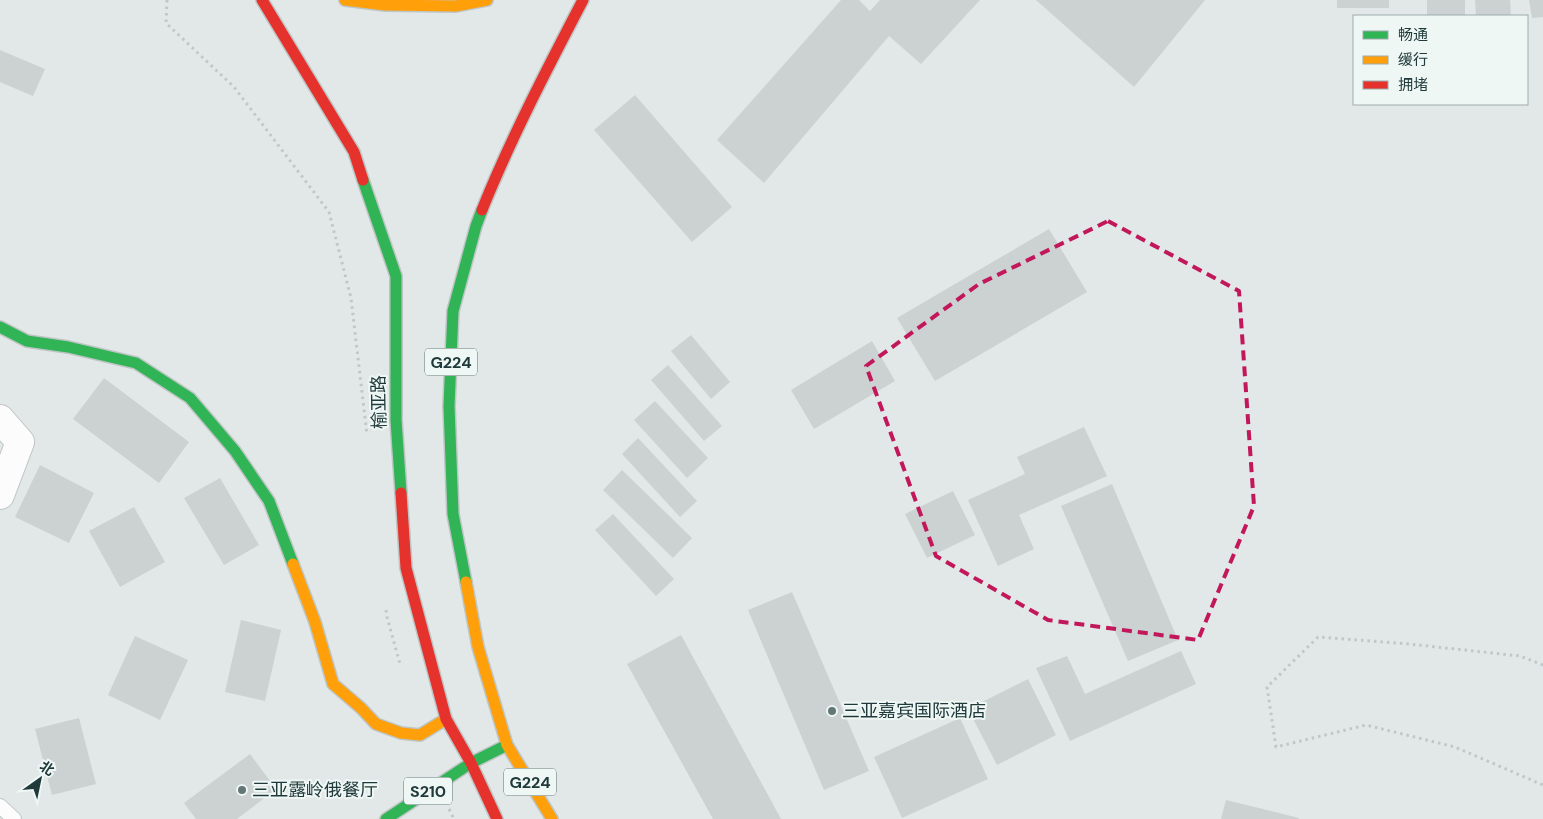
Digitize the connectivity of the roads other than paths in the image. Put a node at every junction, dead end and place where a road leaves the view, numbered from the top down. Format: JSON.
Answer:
{"nodes":[{"id":1,"x":262,"y":0,"type":"edge"},
{"id":2,"x":345,"y":0,"type":"edge"},
{"id":3,"x":487,"y":0,"type":"edge"},
{"id":4,"x":583,"y":0,"type":"edge"},
{"id":5,"x":0,"y":328,"type":"edge"},
{"id":6,"x":0,"y":419,"type":"edge"},
{"id":7,"x":0,"y":495,"type":"edge"},
{"id":8,"x":446,"y":719,"type":"junction"},
{"id":9,"x":507,"y":745,"type":"junction"},
{"id":10,"x":471,"y":763,"type":"junction"},
{"id":11,"x":0,"y":806,"type":"edge"},
{"id":12,"x":14,"y":819,"type":"edge"},
{"id":13,"x":386,"y":819,"type":"edge"},
{"id":14,"x":497,"y":819,"type":"edge"},
{"id":15,"x":552,"y":819,"type":"edge"}],
"edges":[{"from":1,"to":8,"type":"main road","name":"榆亚路","number":"G224"},
{"from":2,"to":3,"type":"main road"},
{"from":4,"to":9,"type":"main road","number":"G224"},
{"from":5,"to":8,"type":"main road"},
{"from":6,"to":7,"type":"street"},
{"from":8,"to":10,"type":"main road","name":"榆亚路","number":"G224"},
{"from":9,"to":10,"type":"main road","number":"S210"},
{"from":9,"to":15,"type":"main road","number":"G224"},
{"from":10,"to":13,"type":"main road","number":"S210"},
{"from":10,"to":14,"type":"main road","name":"榆亚路","number":"G224"},
{"from":11,"to":12,"type":"lane"}]}
